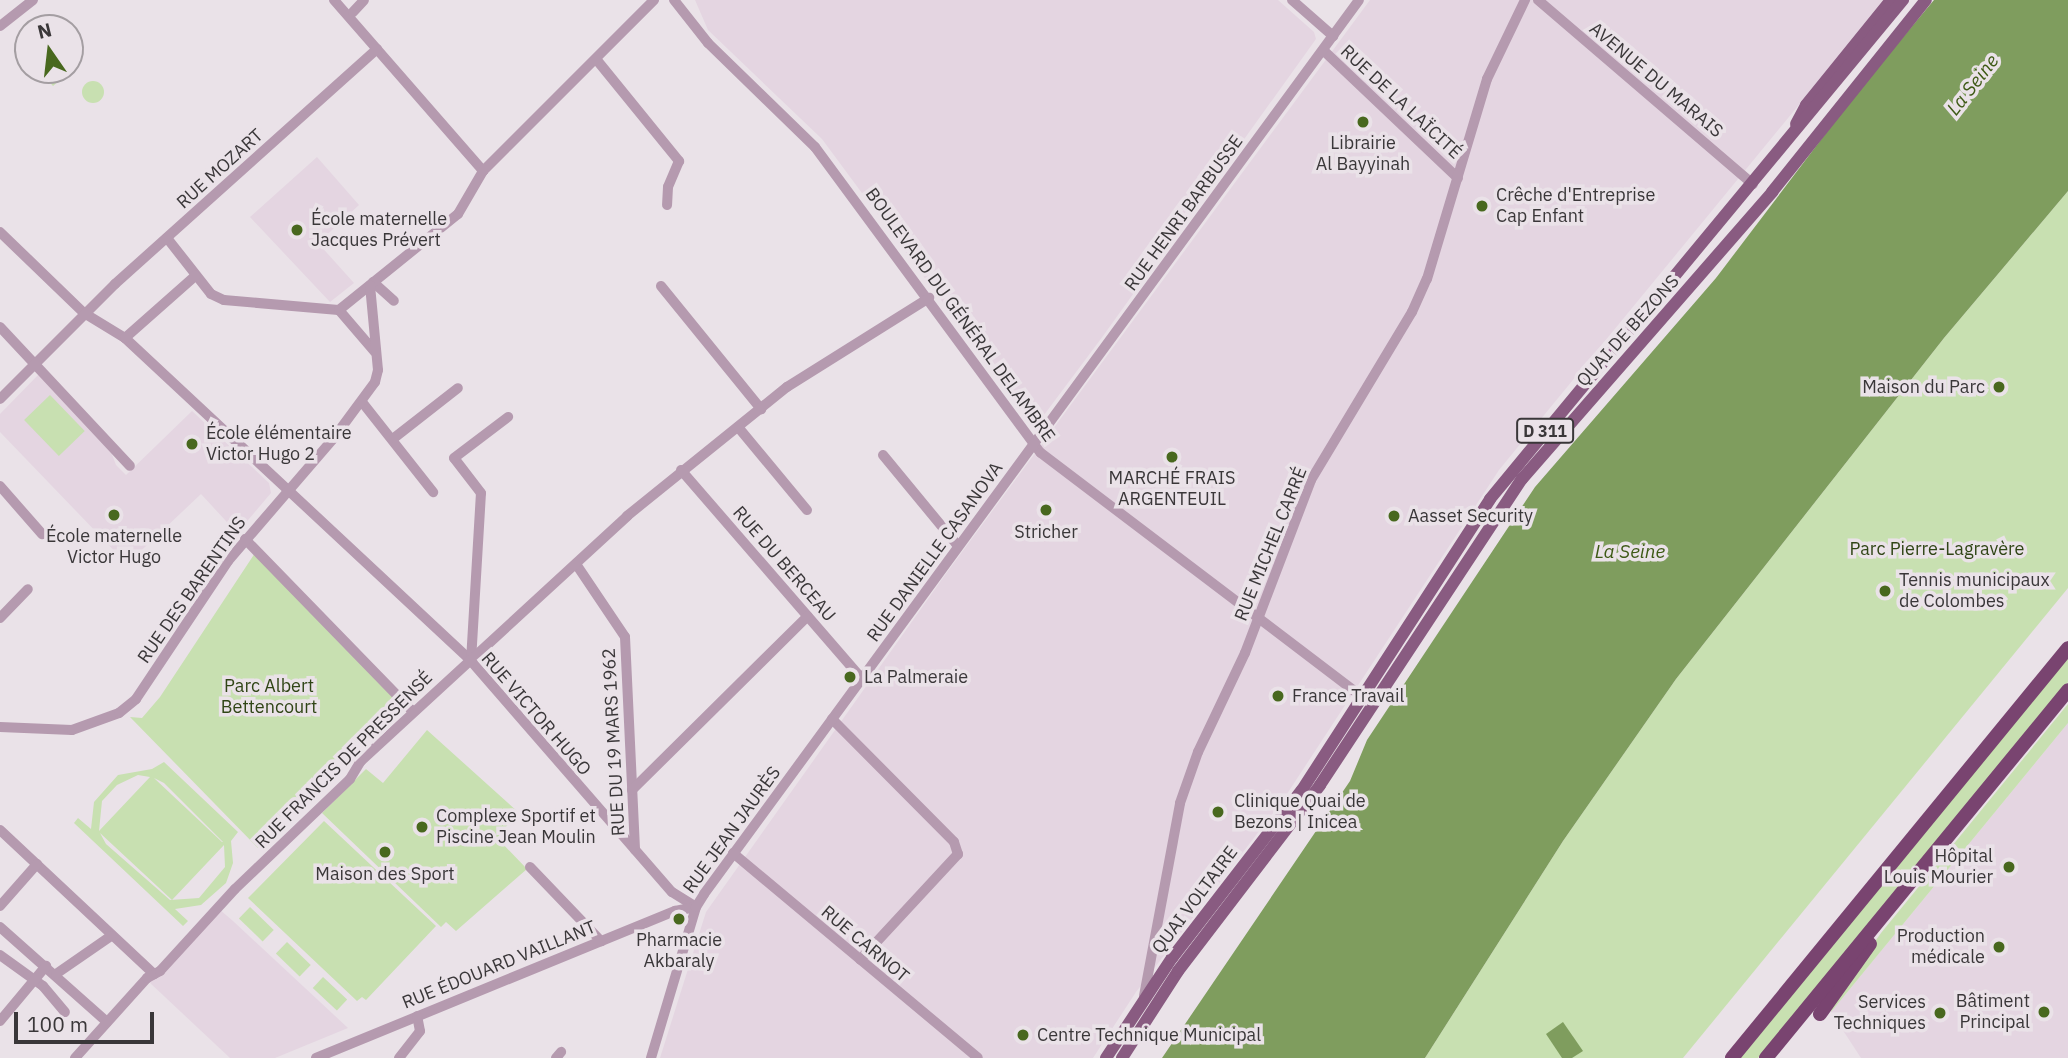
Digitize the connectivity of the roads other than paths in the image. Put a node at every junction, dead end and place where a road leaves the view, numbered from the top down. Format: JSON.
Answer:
{"nodes":[{"id":1,"x":33,"y":0,"type":"edge"},
{"id":2,"x":334,"y":0,"type":"edge"},
{"id":3,"x":364,"y":0,"type":"edge"},
{"id":4,"x":654,"y":0,"type":"edge"},
{"id":5,"x":674,"y":0,"type":"edge"},
{"id":6,"x":684,"y":0,"type":"edge"},
{"id":7,"x":1292,"y":0,"type":"edge"},
{"id":8,"x":1359,"y":0,"type":"edge"},
{"id":9,"x":1524,"y":0,"type":"edge"},
{"id":10,"x":1538,"y":0,"type":"edge"},
{"id":11,"x":1891,"y":0,"type":"edge"},
{"id":12,"x":1903,"y":0,"type":"edge"},
{"id":13,"x":1926,"y":0,"type":"edge"},
{"id":14,"x":351,"y":14,"type":"junction"},
{"id":15,"x":694,"y":24,"type":"junction"},
{"id":16,"x":0,"y":26,"type":"edge"},
{"id":17,"x":1333,"y":36,"type":"junction"},
{"id":18,"x":377,"y":49,"type":"junction"},
{"id":19,"x":1322,"y":50,"type":"junction"},
{"id":20,"x":596,"y":59,"type":"junction"},
{"id":21,"x":1793,"y":135,"type":"junction"},
{"id":22,"x":483,"y":171,"type":"junction"},
{"id":23,"x":1787,"y":174,"type":"junction"},
{"id":24,"x":1458,"y":178,"type":"junction"},
{"id":25,"x":1754,"y":184,"type":"junction"},
{"id":26,"x":667,"y":205,"type":"dead end"},
{"id":27,"x":1745,"y":224,"type":"junction"},
{"id":28,"x":0,"y":232,"type":"edge"},
{"id":29,"x":167,"y":238,"type":"junction"},
{"id":30,"x":195,"y":276,"type":"junction"},
{"id":31,"x":372,"y":284,"type":"junction"},
{"id":32,"x":661,"y":286,"type":"dead end"},
{"id":33,"x":929,"y":298,"type":"junction"},
{"id":34,"x":394,"y":301,"type":"dead end"},
{"id":35,"x":340,"y":310,"type":"junction"},
{"id":36,"x":84,"y":313,"type":"junction"},
{"id":37,"x":0,"y":327,"type":"edge"},
{"id":38,"x":125,"y":338,"type":"junction"},
{"id":39,"x":376,"y":352,"type":"junction"},
{"id":40,"x":35,"y":363,"type":"junction"},
{"id":41,"x":458,"y":388,"type":"dead end"},
{"id":42,"x":0,"y":399,"type":"edge"},
{"id":43,"x":362,"y":401,"type":"junction"},
{"id":44,"x":761,"y":409,"type":"junction"},
{"id":45,"x":508,"y":417,"type":"dead end"},
{"id":46,"x":738,"y":427,"type":"junction"},
{"id":47,"x":394,"y":438,"type":"junction"},
{"id":48,"x":1034,"y":444,"type":"junction"},
{"id":49,"x":883,"y":455,"type":"dead end"},
{"id":50,"x":130,"y":466,"type":"dead end"},
{"id":51,"x":681,"y":470,"type":"junction"},
{"id":52,"x":0,"y":486,"type":"edge"},
{"id":53,"x":286,"y":489,"type":"junction"},
{"id":54,"x":433,"y":492,"type":"dead end"},
{"id":55,"x":807,"y":510,"type":"dead end"},
{"id":56,"x":42,"y":534,"type":"dead end"},
{"id":57,"x":244,"y":539,"type":"junction"},
{"id":58,"x":958,"y":547,"type":"junction"},
{"id":59,"x":576,"y":564,"type":"junction"},
{"id":60,"x":28,"y":589,"type":"dead end"},
{"id":61,"x":808,"y":616,"type":"junction"},
{"id":62,"x":1258,"y":616,"type":"junction"},
{"id":63,"x":0,"y":618,"type":"edge"},
{"id":64,"x":2068,"y":648,"type":"edge"},
{"id":65,"x":471,"y":661,"type":"junction"},
{"id":66,"x":862,"y":679,"type":"junction"},
{"id":67,"x":2068,"y":690,"type":"edge"},
{"id":68,"x":1369,"y":700,"type":"junction"},
{"id":69,"x":412,"y":711,"type":"junction"},
{"id":70,"x":832,"y":719,"type":"junction"},
{"id":71,"x":0,"y":727,"type":"edge"},
{"id":72,"x":632,"y":790,"type":"junction"},
{"id":73,"x":0,"y":830,"type":"edge"},
{"id":74,"x":635,"y":850,"type":"junction"},
{"id":75,"x":733,"y":853,"type":"junction"},
{"id":76,"x":37,"y":864,"type":"junction"},
{"id":77,"x":530,"y":867,"type":"dead end"},
{"id":78,"x":0,"y":906,"type":"edge"},
{"id":79,"x":696,"y":907,"type":"junction"},
{"id":80,"x":0,"y":927,"type":"edge"},
{"id":81,"x":1870,"y":931,"type":"junction"},
{"id":82,"x":111,"y":936,"type":"junction"},
{"id":83,"x":601,"y":940,"type":"junction"},
{"id":84,"x":0,"y":956,"type":"edge"},
{"id":85,"x":860,"y":960,"type":"junction"},
{"id":86,"x":46,"y":966,"type":"junction"},
{"id":87,"x":57,"y":974,"type":"junction"},
{"id":88,"x":154,"y":974,"type":"junction"},
{"id":89,"x":34,"y":980,"type":"junction"},
{"id":90,"x":1143,"y":1001,"type":"junction"},
{"id":91,"x":65,"y":1012,"type":"dead end"},
{"id":92,"x":1820,"y":1014,"type":"dead end"},
{"id":93,"x":417,"y":1016,"type":"junction"},
{"id":94,"x":0,"y":1021,"type":"edge"},
{"id":95,"x":107,"y":1022,"type":"junction"},
{"id":96,"x":75,"y":1058,"type":"edge"},
{"id":97,"x":316,"y":1058,"type":"edge"},
{"id":98,"x":399,"y":1058,"type":"edge"},
{"id":99,"x":650,"y":1058,"type":"edge"},
{"id":100,"x":978,"y":1058,"type":"edge"},
{"id":101,"x":1106,"y":1058,"type":"edge"},
{"id":102,"x":1122,"y":1058,"type":"edge"},
{"id":103,"x":1732,"y":1058,"type":"edge"},
{"id":104,"x":1766,"y":1058,"type":"edge"}],
"edges":[{"from":1,"to":16,"type":"street"},
{"from":2,"to":14,"type":"street"},
{"from":3,"to":14,"type":"street"},
{"from":4,"to":20,"type":"street"},
{"from":5,"to":15,"type":"street","name":"BOULEVARD DU GÉNÉRAL DELAMBRE"},
{"from":6,"to":15,"type":"street","name":"BOULEVARD DU GÉNÉRAL DELAMBRE"},
{"from":7,"to":17,"type":"street"},
{"from":8,"to":17,"type":"street","name":"RUE HENRI BARBUSSE"},
{"from":9,"to":24,"type":"street","name":"RUE MICHEL CARRÉ"},
{"from":10,"to":25,"type":"street","name":"AVENUE DU MARAIS"},
{"from":11,"to":21,"type":"main road","number":"D 311"},
{"from":12,"to":21,"type":"main road","name":"QUAI DE BEZONS","number":"D 311"},
{"from":13,"to":23,"type":"main road","name":"QUAI DE BEZONS","number":"D 311"},
{"from":14,"to":18,"type":"street"},
{"from":15,"to":33,"type":"street","name":"BOULEVARD DU GÉNÉRAL DELAMBRE"},
{"from":17,"to":19,"type":"street","name":"RUE HENRI BARBUSSE"},
{"from":18,"to":22,"type":"street"},
{"from":18,"to":29,"type":"street","name":"RUE MOZART"},
{"from":19,"to":24,"type":"street","name":"RUE DE LA LAÏCITÉ"},
{"from":19,"to":48,"type":"street","name":"RUE HENRI BARBUSSE"},
{"from":20,"to":22,"type":"street"},
{"from":20,"to":26,"type":"street"},
{"from":21,"to":25,"type":"main road","name":"QUAI DE BEZONS","number":"D 311"},
{"from":22,"to":31,"type":"street"},
{"from":23,"to":25,"type":"main road"},
{"from":23,"to":27,"type":"main road","name":"QUAI DE BEZONS","number":"D 311"},
{"from":24,"to":62,"type":"street","name":"RUE MICHEL CARRÉ"},
{"from":25,"to":27,"type":"main road"},
{"from":25,"to":68,"type":"main road","name":"QUAI DE BEZONS","number":"D 311"},
{"from":27,"to":68,"type":"main road","name":"QUAI DE BEZONS","number":"D 311"},
{"from":28,"to":36,"type":"street","name":"RUE VICTOR HUGO"},
{"from":29,"to":30,"type":"street"},
{"from":29,"to":36,"type":"street","name":"RUE MOZART"},
{"from":30,"to":35,"type":"street"},
{"from":30,"to":38,"type":"street"},
{"from":31,"to":34,"type":"street"},
{"from":31,"to":35,"type":"street"},
{"from":31,"to":39,"type":"street","name":"RUE DES BARENTINS"},
{"from":32,"to":44,"type":"street"},
{"from":33,"to":44,"type":"street","name":"RUE FRANCIS DE PRESSENSÉ"},
{"from":33,"to":48,"type":"street","name":"BOULEVARD DU GÉNÉRAL DELAMBRE"},
{"from":35,"to":39,"type":"street"},
{"from":36,"to":38,"type":"street","name":"RUE VICTOR HUGO"},
{"from":36,"to":40,"type":"street","name":"RUE MOZART"},
{"from":37,"to":40,"type":"street"},
{"from":38,"to":53,"type":"street","name":"RUE VICTOR HUGO"},
{"from":39,"to":43,"type":"street","name":"RUE DES BARENTINS"},
{"from":40,"to":42,"type":"street","name":"RUE MOZART"},
{"from":40,"to":50,"type":"street"},
{"from":41,"to":47,"type":"street"},
{"from":43,"to":47,"type":"street"},
{"from":43,"to":53,"type":"street","name":"RUE DES BARENTINS"},
{"from":44,"to":46,"type":"street","name":"RUE FRANCIS DE PRESSENSÉ"},
{"from":45,"to":65,"type":"street"},
{"from":46,"to":51,"type":"street","name":"RUE FRANCIS DE PRESSENSÉ"},
{"from":46,"to":55,"type":"street"},
{"from":47,"to":54,"type":"street"},
{"from":48,"to":58,"type":"street","name":"RUE DANIELLE CASANOVA"},
{"from":48,"to":62,"type":"street","name":"BOULEVARD DU GÉNÉRAL DELAMBRE"},
{"from":49,"to":58,"type":"street"},
{"from":51,"to":59,"type":"street","name":"RUE FRANCIS DE PRESSENSÉ"},
{"from":51,"to":61,"type":"street","name":"RUE DU BERCEAU"},
{"from":52,"to":56,"type":"street"},
{"from":53,"to":57,"type":"street","name":"RUE DES BARENTINS"},
{"from":53,"to":65,"type":"street","name":"RUE VICTOR HUGO"},
{"from":57,"to":69,"type":"street"},
{"from":57,"to":71,"type":"street","name":"RUE DES BARENTINS"},
{"from":58,"to":66,"type":"street","name":"RUE DANIELLE CASANOVA"},
{"from":59,"to":65,"type":"street","name":"RUE FRANCIS DE PRESSENSÉ"},
{"from":59,"to":72,"type":"street","name":"RUE DU 19 MARS 1962"},
{"from":60,"to":63,"type":"street"},
{"from":61,"to":66,"type":"street","name":"RUE DU BERCEAU"},
{"from":61,"to":72,"type":"street"},
{"from":62,"to":68,"type":"street","name":"BOULEVARD DU GÉNÉRAL DELAMBRE"},
{"from":62,"to":90,"type":"street","name":"RUE MICHEL CARRÉ"},
{"from":64,"to":103,"type":"highway"},
{"from":65,"to":69,"type":"street","name":"RUE FRANCIS DE PRESSENSÉ"},
{"from":65,"to":74,"type":"street","name":"RUE VICTOR HUGO"},
{"from":66,"to":70,"type":"street","name":"RUE JEAN JAURÈS"},
{"from":67,"to":81,"type":"highway"},
{"from":68,"to":90,"type":"main road","name":"QUAI VOLTAIRE","number":"D 311"},
{"from":68,"to":102,"type":"main road","name":"QUAI VOLTAIRE","number":"D 311"},
{"from":69,"to":88,"type":"street","name":"RUE FRANCIS DE PRESSENSÉ"},
{"from":70,"to":75,"type":"street","name":"RUE JEAN JAURÈS"},
{"from":70,"to":85,"type":"street"},
{"from":72,"to":74,"type":"street","name":"RUE DU 19 MARS 1962"},
{"from":73,"to":76,"type":"street"},
{"from":74,"to":79,"type":"street","name":"RUE VICTOR HUGO"},
{"from":75,"to":79,"type":"street","name":"RUE JEAN JAURÈS"},
{"from":75,"to":85,"type":"street","name":"RUE CARNOT"},
{"from":76,"to":78,"type":"street"},
{"from":76,"to":82,"type":"street"},
{"from":77,"to":83,"type":"street"},
{"from":79,"to":83,"type":"street","name":"RUE ÉDOUARD VAILLANT"},
{"from":79,"to":99,"type":"street","name":"RUE JEAN JAURÈS"},
{"from":80,"to":86,"type":"street"},
{"from":81,"to":92,"type":"highway"},
{"from":81,"to":104,"type":"highway"},
{"from":82,"to":87,"type":"street"},
{"from":82,"to":88,"type":"street"},
{"from":83,"to":93,"type":"street","name":"RUE ÉDOUARD VAILLANT"},
{"from":84,"to":89,"type":"street"},
{"from":85,"to":100,"type":"street","name":"RUE CARNOT"},
{"from":86,"to":87,"type":"street"},
{"from":86,"to":89,"type":"street"},
{"from":87,"to":95,"type":"street"},
{"from":88,"to":95,"type":"street","name":"RUE FRANCIS DE PRESSENSÉ"},
{"from":89,"to":91,"type":"street"},
{"from":89,"to":94,"type":"street"},
{"from":90,"to":101,"type":"main road","name":"QUAI VOLTAIRE","number":"D 311"},
{"from":93,"to":97,"type":"street","name":"RUE ÉDOUARD VAILLANT"},
{"from":93,"to":98,"type":"street"},
{"from":95,"to":96,"type":"street","name":"RUE FRANCIS DE PRESSENSÉ"}]}
